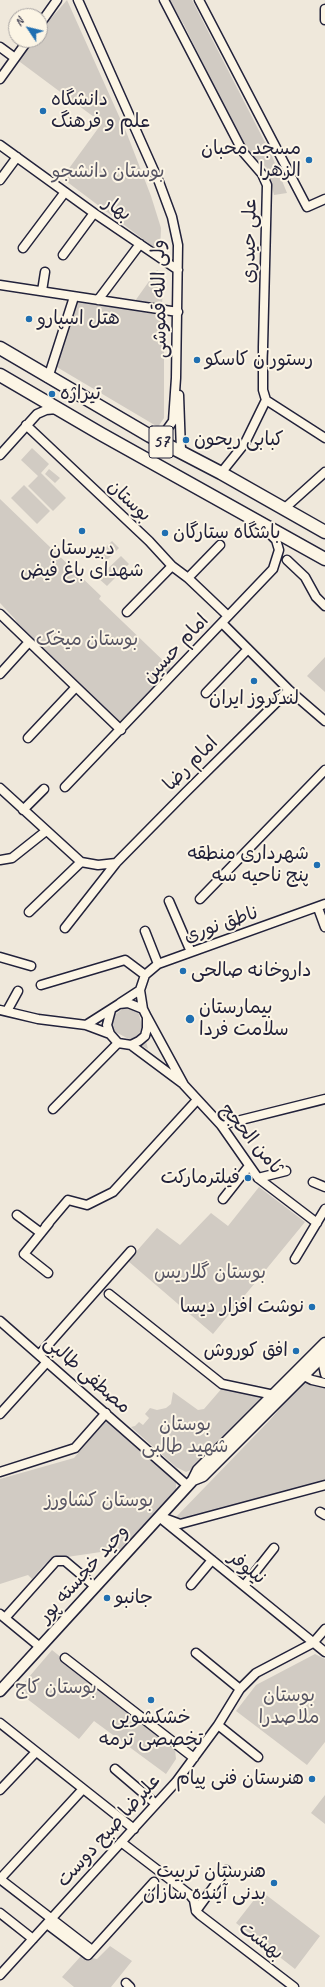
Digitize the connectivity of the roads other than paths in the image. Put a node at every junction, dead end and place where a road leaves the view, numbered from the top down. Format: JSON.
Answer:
{"nodes":[{"id":1,"x":57,"y":0,"type":"edge"},
{"id":2,"x":78,"y":0,"type":"edge"},
{"id":3,"x":164,"y":0,"type":"edge"},
{"id":4,"x":199,"y":0,"type":"edge"},
{"id":5,"x":325,"y":9,"type":"edge"},
{"id":6,"x":48,"y":13,"type":"edge"},
{"id":7,"x":325,"y":20,"type":"edge"},
{"id":8,"x":0,"y":47,"type":"edge"},
{"id":9,"x":22,"y":48,"type":"edge"},
{"id":10,"x":15,"y":58,"type":"junction"},
{"id":11,"x":0,"y":79,"type":"edge"},
{"id":12,"x":0,"y":145,"type":"edge"},
{"id":13,"x":17,"y":157,"type":"junction"},
{"id":14,"x":0,"y":180,"type":"edge"},
{"id":15,"x":65,"y":192,"type":"junction"},
{"id":16,"x":325,"y":198,"type":"edge"},
{"id":17,"x":94,"y":213,"type":"junction"},
{"id":18,"x":140,"y":244,"type":"junction"},
{"id":19,"x":23,"y":248,"type":"dead end"},
{"id":20,"x":63,"y":255,"type":"dead end"},
{"id":21,"x":178,"y":270,"type":"junction"},
{"id":22,"x":45,"y":272,"type":"dead end"},
{"id":23,"x":0,"y":285,"type":"edge"},
{"id":24,"x":42,"y":291,"type":"junction"},
{"id":25,"x":74,"y":297,"type":"junction"},
{"id":26,"x":98,"y":300,"type":"junction"},
{"id":27,"x":178,"y":312,"type":"junction"},
{"id":28,"x":0,"y":348,"type":"edge"},
{"id":29,"x":0,"y":375,"type":"edge"},
{"id":30,"x":48,"y":378,"type":"junction"},
{"id":31,"x":176,"y":378,"type":"junction"},
{"id":32,"x":266,"y":400,"type":"junction"},
{"id":33,"x":57,"y":409,"type":"junction"},
{"id":34,"x":26,"y":425,"type":"junction"},
{"id":35,"x":150,"y":436,"type":"junction"},
{"id":36,"x":325,"y":438,"type":"edge"},
{"id":37,"x":180,"y":451,"type":"junction"},
{"id":38,"x":0,"y":454,"type":"edge"},
{"id":39,"x":325,"y":472,"type":"edge"},
{"id":40,"x":221,"y":473,"type":"junction"},
{"id":41,"x":285,"y":508,"type":"junction"},
{"id":42,"x":264,"y":524,"type":"junction"},
{"id":43,"x":325,"y":532,"type":"edge"},
{"id":44,"x":220,"y":546,"type":"dead end"},
{"id":45,"x":319,"y":553,"type":"edge"},
{"id":46,"x":287,"y":560,"type":"dead end"},
{"id":47,"x":325,"y":560,"type":"edge"},
{"id":48,"x":172,"y":566,"type":"junction"},
{"id":49,"x":188,"y":578,"type":"junction"},
{"id":50,"x":325,"y":606,"type":"edge"},
{"id":51,"x":126,"y":612,"type":"dead end"},
{"id":52,"x":0,"y":614,"type":"edge"},
{"id":53,"x":228,"y":616,"type":"junction"},
{"id":54,"x":222,"y":623,"type":"junction"},
{"id":55,"x":29,"y":642,"type":"junction"},
{"id":56,"x":248,"y":649,"type":"junction"},
{"id":57,"x":0,"y":674,"type":"edge"},
{"id":58,"x":76,"y":687,"type":"junction"},
{"id":59,"x":290,"y":690,"type":"junction"},
{"id":60,"x":206,"y":693,"type":"dead end"},
{"id":61,"x":325,"y":721,"type":"edge"},
{"id":62,"x":121,"y":730,"type":"junction"},
{"id":63,"x":28,"y":738,"type":"dead end"},
{"id":64,"x":325,"y":770,"type":"edge"},
{"id":65,"x":65,"y":787,"type":"dead end"},
{"id":66,"x":0,"y":788,"type":"edge"},
{"id":67,"x":44,"y":789,"type":"dead end"},
{"id":68,"x":23,"y":810,"type":"junction"},
{"id":69,"x":46,"y":830,"type":"junction"},
{"id":70,"x":0,"y":860,"type":"edge"},
{"id":71,"x":81,"y":862,"type":"junction"},
{"id":72,"x":116,"y":863,"type":"junction"},
{"id":73,"x":200,"y":899,"type":"dead end"},
{"id":74,"x":169,"y":902,"type":"dead end"},
{"id":75,"x":322,"y":906,"type":"edge"},
{"id":76,"x":29,"y":912,"type":"dead end"},
{"id":77,"x":325,"y":927,"type":"edge"},
{"id":78,"x":65,"y":928,"type":"dead end"},
{"id":79,"x":145,"y":931,"type":"dead end"},
{"id":80,"x":191,"y":952,"type":"junction"},
{"id":81,"x":0,"y":957,"type":"edge"},
{"id":82,"x":158,"y":964,"type":"junction"},
{"id":83,"x":32,"y":966,"type":"dead end"},
{"id":84,"x":145,"y":975,"type":"junction"},
{"id":85,"x":41,"y":985,"type":"dead end"},
{"id":86,"x":140,"y":990,"type":"junction"},
{"id":87,"x":18,"y":991,"type":"dead end"},
{"id":88,"x":119,"y":1004,"type":"junction"},
{"id":89,"x":111,"y":1010,"type":"junction"},
{"id":90,"x":3,"y":1011,"type":"edge"},
{"id":91,"x":145,"y":1013,"type":"junction"},
{"id":92,"x":86,"y":1025,"type":"junction"},
{"id":93,"x":110,"y":1034,"type":"junction"},
{"id":94,"x":118,"y":1043,"type":"junction"},
{"id":95,"x":131,"y":1045,"type":"junction"},
{"id":96,"x":184,"y":1085,"type":"junction"},
{"id":97,"x":325,"y":1099,"type":"edge"},
{"id":98,"x":197,"y":1100,"type":"junction"},
{"id":99,"x":53,"y":1109,"type":"dead end"},
{"id":100,"x":221,"y":1125,"type":"junction"},
{"id":101,"x":249,"y":1166,"type":"junction"},
{"id":102,"x":286,"y":1171,"type":"dead end"},
{"id":103,"x":258,"y":1178,"type":"junction"},
{"id":104,"x":313,"y":1182,"type":"dead end"},
{"id":105,"x":325,"y":1187,"type":"edge"},
{"id":106,"x":223,"y":1199,"type":"dead end"},
{"id":107,"x":325,"y":1209,"type":"edge"},
{"id":108,"x":17,"y":1215,"type":"dead end"},
{"id":109,"x":317,"y":1223,"type":"junction"},
{"id":110,"x":45,"y":1228,"type":"junction"},
{"id":111,"x":131,"y":1251,"type":"dead end"},
{"id":112,"x":295,"y":1259,"type":"dead end"},
{"id":113,"x":48,"y":1273,"type":"dead end"},
{"id":114,"x":109,"y":1294,"type":"dead end"},
{"id":115,"x":0,"y":1321,"type":"edge"},
{"id":116,"x":325,"y":1343,"type":"edge"},
{"id":117,"x":39,"y":1354,"type":"junction"},
{"id":118,"x":325,"y":1355,"type":"edge"},
{"id":119,"x":47,"y":1362,"type":"junction"},
{"id":120,"x":300,"y":1374,"type":"junction"},
{"id":121,"x":325,"y":1374,"type":"edge"},
{"id":122,"x":325,"y":1383,"type":"edge"},
{"id":123,"x":274,"y":1395,"type":"junction"},
{"id":124,"x":106,"y":1413,"type":"junction"},
{"id":125,"x":0,"y":1414,"type":"edge"},
{"id":126,"x":0,"y":1472,"type":"edge"},
{"id":127,"x":191,"y":1483,"type":"junction"},
{"id":128,"x":325,"y":1485,"type":"edge"},
{"id":129,"x":159,"y":1517,"type":"junction"},
{"id":130,"x":274,"y":1548,"type":"dead end"},
{"id":131,"x":212,"y":1560,"type":"junction"},
{"id":132,"x":91,"y":1583,"type":"dead end"},
{"id":133,"x":191,"y":1585,"type":"dead end"},
{"id":134,"x":244,"y":1586,"type":"junction"},
{"id":135,"x":2,"y":1616,"type":"edge"},
{"id":136,"x":325,"y":1629,"type":"edge"},
{"id":137,"x":313,"y":1643,"type":"junction"},
{"id":138,"x":40,"y":1647,"type":"junction"},
{"id":139,"x":325,"y":1652,"type":"edge"},
{"id":140,"x":196,"y":1654,"type":"dead end"},
{"id":141,"x":65,"y":1658,"type":"dead end"},
{"id":142,"x":240,"y":1689,"type":"junction"},
{"id":143,"x":0,"y":1691,"type":"edge"},
{"id":144,"x":0,"y":1723,"type":"edge"},
{"id":145,"x":218,"y":1725,"type":"junction"},
{"id":146,"x":36,"y":1752,"type":"junction"},
{"id":147,"x":258,"y":1757,"type":"dead end"},
{"id":148,"x":194,"y":1758,"type":"junction"},
{"id":149,"x":115,"y":1769,"type":"dead end"},
{"id":150,"x":84,"y":1789,"type":"junction"},
{"id":151,"x":0,"y":1790,"type":"edge"},
{"id":152,"x":156,"y":1804,"type":"junction"},
{"id":153,"x":134,"y":1829,"type":"junction"},
{"id":154,"x":122,"y":1842,"type":"junction"},
{"id":155,"x":226,"y":1870,"type":"dead end"},
{"id":156,"x":0,"y":1879,"type":"edge"},
{"id":157,"x":154,"y":1882,"type":"dead end"},
{"id":158,"x":196,"y":1911,"type":"junction"},
{"id":159,"x":0,"y":1913,"type":"edge"},
{"id":160,"x":49,"y":1922,"type":"junction"},
{"id":161,"x":33,"y":1939,"type":"junction"},
{"id":162,"x":0,"y":1975,"type":"edge"},
{"id":163,"x":294,"y":1987,"type":"edge"}],
"edges":[{"from":1,"to":6,"type":"street"},
{"from":2,"to":21,"type":"street","name":"ولی الله قموشی"},
{"from":3,"to":32,"type":"street","name":"علی حیدری"},
{"from":4,"to":16,"type":"street"},
{"from":5,"to":7,"type":"street"},
{"from":8,"to":10,"type":"street"},
{"from":9,"to":10,"type":"street"},
{"from":10,"to":11,"type":"street"},
{"from":12,"to":13,"type":"street","name":"بهار"},
{"from":13,"to":14,"type":"street"},
{"from":13,"to":15,"type":"street","name":"بهار"},
{"from":15,"to":17,"type":"street","name":"بهار"},
{"from":15,"to":19,"type":"street"},
{"from":17,"to":18,"type":"street","name":"بهار"},
{"from":17,"to":20,"type":"street"},
{"from":18,"to":21,"type":"street","name":"بهار"},
{"from":18,"to":26,"type":"street"},
{"from":21,"to":27,"type":"street","name":"ولی الله قموشی"},
{"from":22,"to":24,"type":"street"},
{"from":23,"to":24,"type":"street"},
{"from":24,"to":25,"type":"street"},
{"from":25,"to":26,"type":"street"},
{"from":25,"to":30,"type":"street"},
{"from":26,"to":27,"type":"street"},
{"from":27,"to":31,"type":"street","name":"ولی الله قموشی"},
{"from":28,"to":30,"type":"highway","number":"57"},
{"from":29,"to":33,"type":"highway","number":"57"},
{"from":30,"to":35,"type":"highway","number":"57"},
{"from":31,"to":35,"type":"street","name":"ولی الله قموشی"},
{"from":31,"to":37,"type":"street","name":"ولی الله قموشی"},
{"from":32,"to":36,"type":"street"},
{"from":32,"to":40,"type":"street"},
{"from":33,"to":34,"type":"street"},
{"from":33,"to":42,"type":"highway","number":"57"},
{"from":34,"to":38,"type":"street"},
{"from":34,"to":48,"type":"street","name":"بوستان"},
{"from":35,"to":37,"type":"highway","number":"57"},
{"from":37,"to":40,"type":"highway","number":"57"},
{"from":39,"to":41,"type":"street"},
{"from":40,"to":41,"type":"highway","number":"57"},
{"from":41,"to":43,"type":"highway","number":"57"},
{"from":42,"to":45,"type":"highway","number":"57"},
{"from":42,"to":53,"type":"street","name":"امام حسین"},
{"from":44,"to":49,"type":"street"},
{"from":45,"to":47,"type":"highway","number":"57"},
{"from":46,"to":50,"type":"street"},
{"from":48,"to":49,"type":"street","name":"بوستان"},
{"from":48,"to":51,"type":"street"},
{"from":49,"to":53,"type":"street","name":"بوستان"},
{"from":52,"to":55,"type":"street"},
{"from":53,"to":54,"type":"street","name":"امام حسین"},
{"from":54,"to":56,"type":"street"},
{"from":54,"to":62,"type":"street","name":"امام حسین"},
{"from":55,"to":57,"type":"street"},
{"from":55,"to":58,"type":"street"},
{"from":56,"to":59,"type":"street"},
{"from":56,"to":60,"type":"street"},
{"from":58,"to":62,"type":"street"},
{"from":58,"to":63,"type":"street"},
{"from":59,"to":61,"type":"street"},
{"from":59,"to":72,"type":"street","name":"امام رضا"},
{"from":62,"to":65,"type":"street","name":"امام حسین"},
{"from":64,"to":73,"type":"street"},
{"from":66,"to":68,"type":"street"},
{"from":67,"to":68,"type":"street"},
{"from":68,"to":69,"type":"street"},
{"from":69,"to":70,"type":"street"},
{"from":69,"to":71,"type":"street"},
{"from":71,"to":72,"type":"street"},
{"from":71,"to":76,"type":"street"},
{"from":72,"to":78,"type":"street","name":"امام رضا"},
{"from":74,"to":80,"type":"street"},
{"from":75,"to":77,"type":"street"},
{"from":75,"to":80,"type":"street","name":"ناطق نوری"},
{"from":79,"to":82,"type":"street"},
{"from":80,"to":82,"type":"street","name":"ناطق نوری"},
{"from":81,"to":83,"type":"street"},
{"from":82,"to":84,"type":"street","name":"ناطق نوری"},
{"from":84,"to":85,"type":"street"},
{"from":84,"to":86,"type":"street"},
{"from":86,"to":88,"type":"street"},
{"from":86,"to":91,"type":"street"},
{"from":87,"to":90,"type":"street"},
{"from":88,"to":89,"type":"street"},
{"from":88,"to":91,"type":"street"},
{"from":89,"to":92,"type":"street"},
{"from":89,"to":93,"type":"street"},
{"from":90,"to":92,"type":"street"},
{"from":91,"to":95,"type":"street"},
{"from":91,"to":96,"type":"street"},
{"from":92,"to":93,"type":"street"},
{"from":93,"to":94,"type":"street"},
{"from":94,"to":95,"type":"street"},
{"from":94,"to":99,"type":"street"},
{"from":95,"to":96,"type":"street"},
{"from":96,"to":98,"type":"street","name":"ثامن الحجج"},
{"from":97,"to":100,"type":"street"},
{"from":98,"to":100,"type":"street","name":"ثامن الحجج"},
{"from":98,"to":110,"type":"street"},
{"from":100,"to":101,"type":"street","name":"ثامن الحجج"},
{"from":101,"to":103,"type":"street","name":"ثامن الحجج"},
{"from":101,"to":106,"type":"street"},
{"from":102,"to":103,"type":"street"},
{"from":103,"to":109,"type":"street","name":"ثامن الحجج"},
{"from":104,"to":105,"type":"street"},
{"from":107,"to":109,"type":"street"},
{"from":108,"to":110,"type":"street"},
{"from":109,"to":112,"type":"street"},
{"from":110,"to":113,"type":"street"},
{"from":111,"to":117,"type":"street"},
{"from":114,"to":123,"type":"street"},
{"from":115,"to":117,"type":"street","name":"مصطفی طالبی"},
{"from":116,"to":120,"type":"main road","name":"وحید خجسته پور"},
{"from":117,"to":119,"type":"street","name":"مصطفی طالبی"},
{"from":118,"to":120,"type":"main road","name":"وحید خجسته پور"},
{"from":118,"to":121,"type":"street"},
{"from":119,"to":124,"type":"street","name":"مصطفی طالبی"},
{"from":119,"to":125,"type":"street"},
{"from":120,"to":122,"type":"street"},
{"from":120,"to":123,"type":"main road","name":"وحید خجسته پور"},
{"from":120,"to":127,"type":"main road","name":"وحید خجسته پور"},
{"from":123,"to":127,"type":"main road","name":"وحید خجسته پور"},
{"from":124,"to":126,"type":"street"},
{"from":124,"to":127,"type":"street","name":"مصطفی طالبی"},
{"from":127,"to":129,"type":"main road","name":"وحید خجسته پور"},
{"from":128,"to":129,"type":"street"},
{"from":129,"to":131,"type":"street","name":"نیلوفر"},
{"from":129,"to":138,"type":"main road","name":"وحید خجسته پور"},
{"from":130,"to":134,"type":"street"},
{"from":131,"to":133,"type":"street"},
{"from":131,"to":134,"type":"street","name":"نیلوفر"},
{"from":132,"to":135,"type":"street"},
{"from":134,"to":137,"type":"street","name":"نیلوفر"},
{"from":135,"to":138,"type":"street"},
{"from":136,"to":137,"type":"street","name":"علیرضا صبح دوست"},
{"from":137,"to":139,"type":"street","name":"نیلوفر"},
{"from":137,"to":142,"type":"street","name":"علیرضا صبح دوست"},
{"from":138,"to":143,"type":"main road","name":"وحید خجسته پور"},
{"from":140,"to":142,"type":"street"},
{"from":141,"to":148,"type":"street"},
{"from":142,"to":145,"type":"street","name":"علیرضا صبح دوست"},
{"from":144,"to":146,"type":"street"},
{"from":145,"to":147,"type":"street"},
{"from":145,"to":148,"type":"street","name":"علیرضا صبح دوست"},
{"from":146,"to":150,"type":"street"},
{"from":146,"to":151,"type":"street"},
{"from":148,"to":152,"type":"street","name":"علیرضا صبح دوست"},
{"from":149,"to":152,"type":"street"},
{"from":150,"to":153,"type":"street"},
{"from":150,"to":156,"type":"street"},
{"from":152,"to":153,"type":"street","name":"علیرضا صبح دوست"},
{"from":153,"to":154,"type":"street","name":"علیرضا صبح دوست"},
{"from":154,"to":158,"type":"street","name":"بهشت"},
{"from":154,"to":160,"type":"street","name":"علیرضا صبح دوست"},
{"from":155,"to":158,"type":"street"},
{"from":156,"to":160,"type":"street"},
{"from":157,"to":160,"type":"street"},
{"from":158,"to":163,"type":"street","name":"بهشت"},
{"from":159,"to":161,"type":"street"},
{"from":160,"to":161,"type":"street","name":"علیرضا صبح دوست"},
{"from":161,"to":162,"type":"street","name":"علیرضا صبح دوست"}]}
